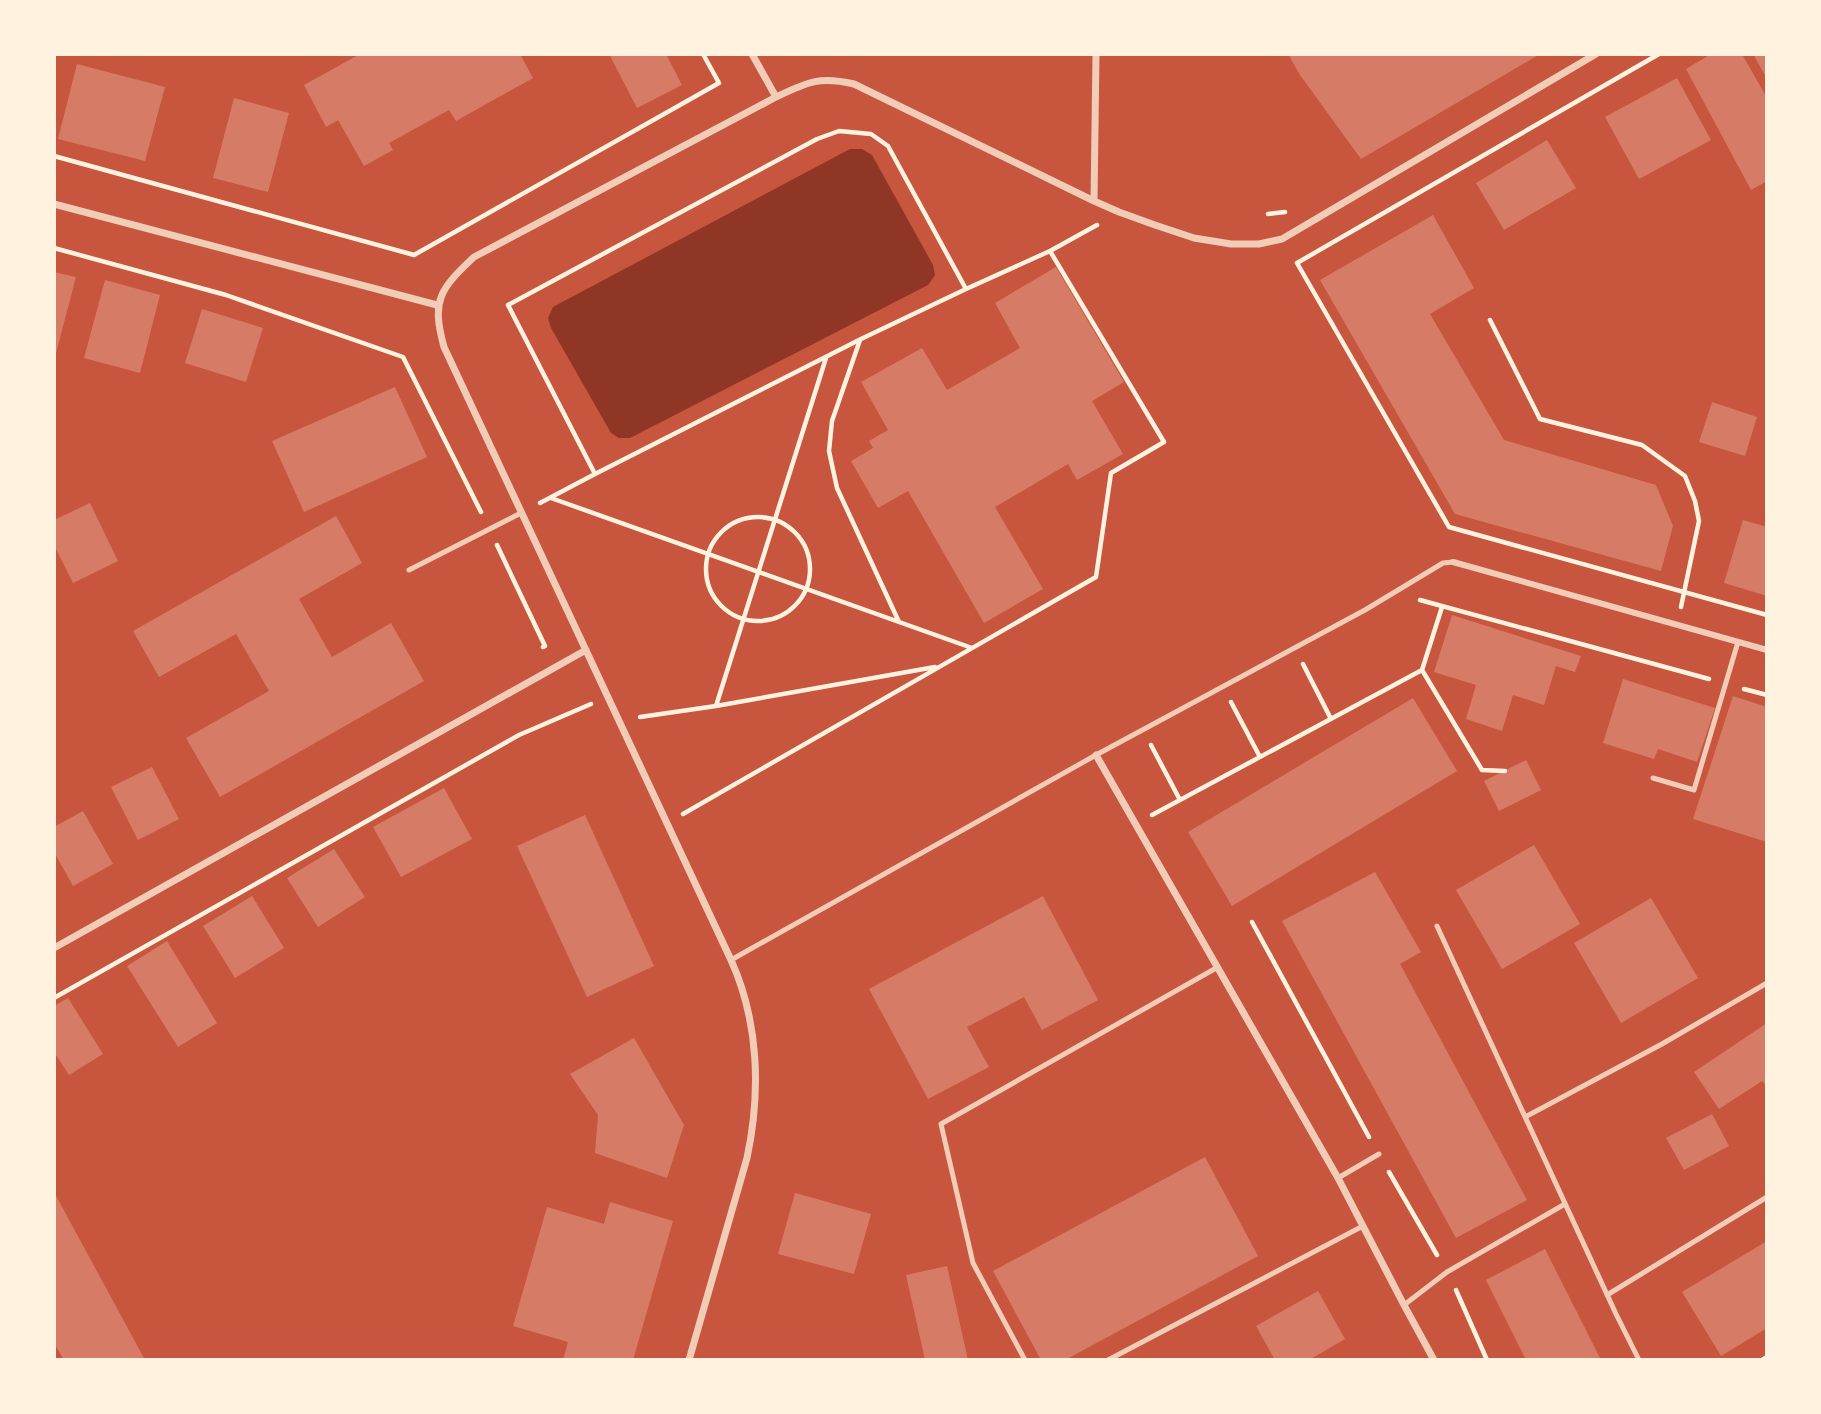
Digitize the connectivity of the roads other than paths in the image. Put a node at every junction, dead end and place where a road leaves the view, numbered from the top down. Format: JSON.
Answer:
{"nodes":[{"id":1,"x":752,"y":54,"type":"edge"},
{"id":2,"x":1096,"y":54,"type":"edge"},
{"id":3,"x":1596,"y":54,"type":"edge"},
{"id":4,"x":776,"y":97,"type":"junction"},
{"id":5,"x":1094,"y":201,"type":"junction"},
{"id":6,"x":54,"y":204,"type":"edge"},
{"id":7,"x":437,"y":305,"type":"junction"},
{"id":8,"x":521,"y":513,"type":"junction"},
{"id":9,"x":1453,"y":562,"type":"joint"},
{"id":10,"x":410,"y":570,"type":"dead end"},
{"id":11,"x":1738,"y":642,"type":"junction"},
{"id":12,"x":586,"y":650,"type":"junction"},
{"id":13,"x":1767,"y":650,"type":"edge"},
{"id":14,"x":1096,"y":755,"type":"junction"},
{"id":15,"x":1653,"y":778,"type":"dead end"},
{"id":16,"x":1437,"y":926,"type":"dead end"},
{"id":17,"x":54,"y":948,"type":"edge"},
{"id":18,"x":731,"y":960,"type":"junction"},
{"id":19,"x":1218,"y":967,"type":"junction"},
{"id":20,"x":1767,"y":983,"type":"edge"},
{"id":21,"x":1525,"y":1117,"type":"junction"},
{"id":22,"x":1379,"y":1154,"type":"dead end"},
{"id":23,"x":1338,"y":1178,"type":"junction"},
{"id":24,"x":1767,"y":1197,"type":"edge"},
{"id":25,"x":1565,"y":1205,"type":"junction"},
{"id":26,"x":1363,"y":1226,"type":"junction"},
{"id":27,"x":1607,"y":1295,"type":"junction"},
{"id":28,"x":1404,"y":1305,"type":"junction"},
{"id":29,"x":690,"y":1360,"type":"edge"},
{"id":30,"x":1025,"y":1360,"type":"edge"},
{"id":31,"x":1108,"y":1360,"type":"edge"},
{"id":32,"x":1434,"y":1360,"type":"edge"},
{"id":33,"x":1639,"y":1360,"type":"edge"}],
"edges":[{"from":1,"to":4,"type":"street"},
{"from":2,"to":5,"type":"street"},
{"from":3,"to":5,"type":"street"},
{"from":4,"to":5,"type":"street"},
{"from":4,"to":7,"type":"street"},
{"from":6,"to":7,"type":"street"},
{"from":7,"to":8,"type":"street"},
{"from":8,"to":10,"type":"lane"},
{"from":8,"to":12,"type":"street"},
{"from":9,"to":11,"type":"street"},
{"from":9,"to":14,"type":"lane"},
{"from":11,"to":13,"type":"street"},
{"from":11,"to":15,"type":"lane"},
{"from":12,"to":17,"type":"street"},
{"from":12,"to":18,"type":"street"},
{"from":14,"to":18,"type":"lane"},
{"from":14,"to":19,"type":"street"},
{"from":16,"to":21,"type":"lane"},
{"from":18,"to":29,"type":"street"},
{"from":19,"to":23,"type":"street"},
{"from":19,"to":30,"type":"lane"},
{"from":20,"to":21,"type":"lane"},
{"from":21,"to":25,"type":"lane"},
{"from":22,"to":23,"type":"lane"},
{"from":23,"to":26,"type":"street"},
{"from":24,"to":27,"type":"lane"},
{"from":25,"to":27,"type":"lane"},
{"from":25,"to":28,"type":"lane"},
{"from":26,"to":28,"type":"street"},
{"from":26,"to":31,"type":"lane"},
{"from":27,"to":33,"type":"lane"},
{"from":28,"to":32,"type":"street"}]}
